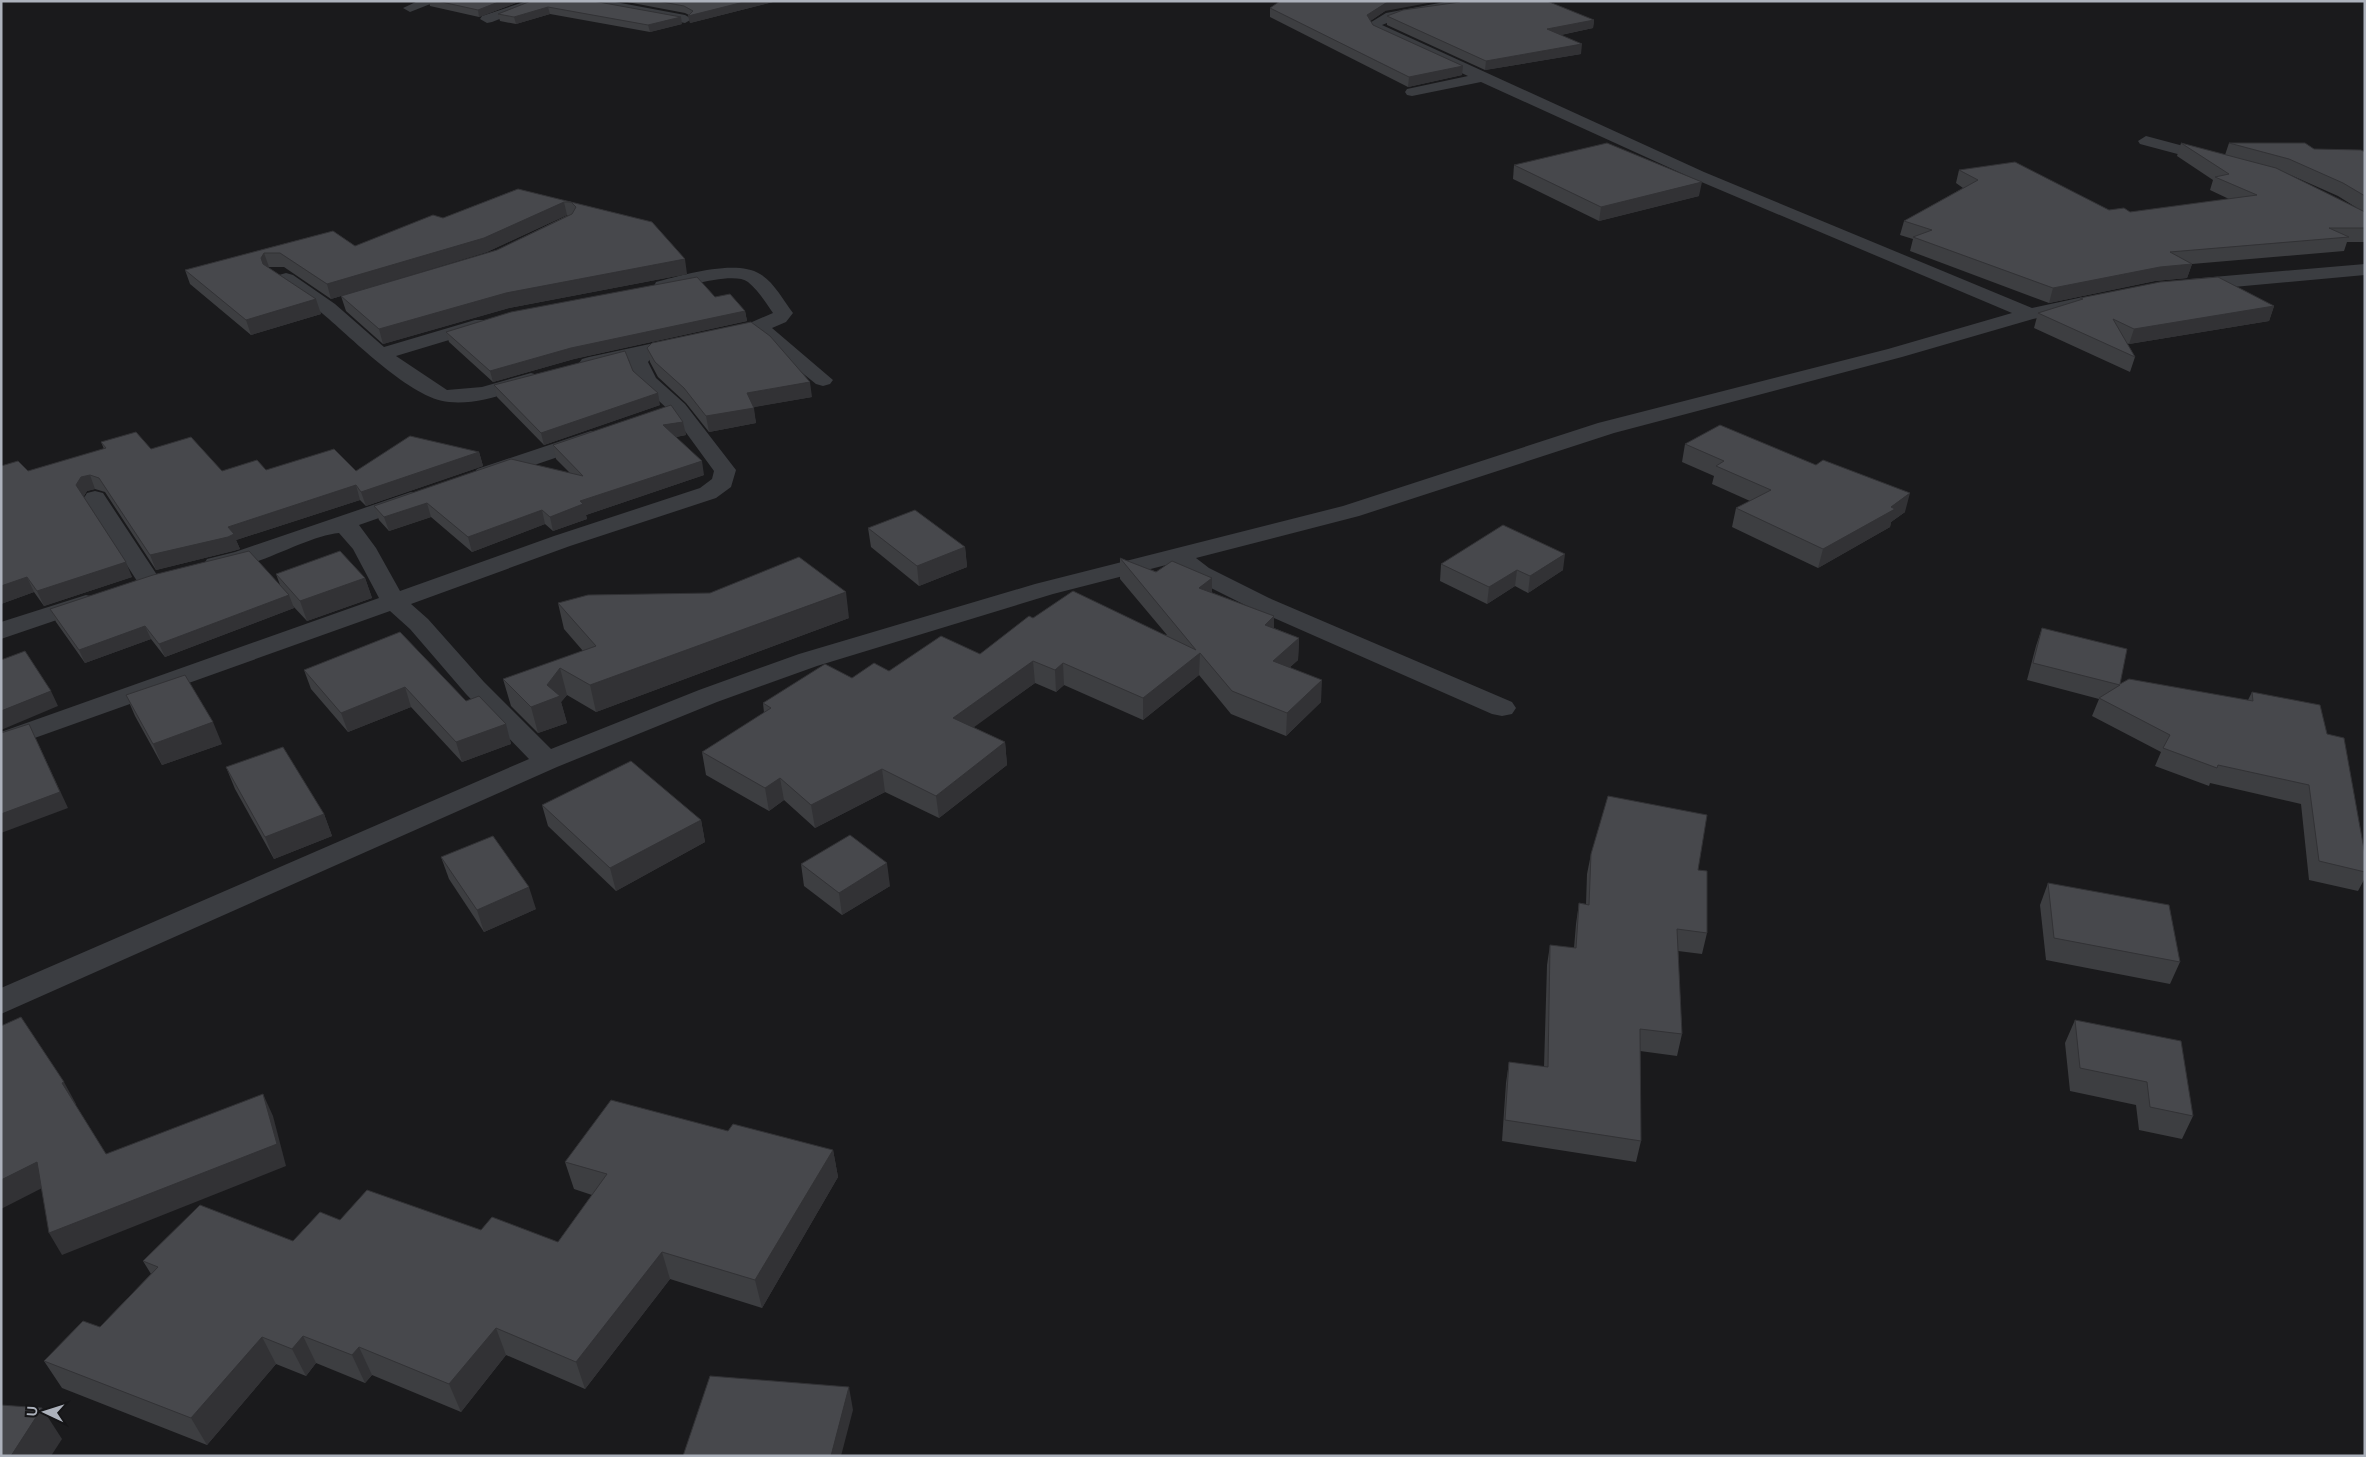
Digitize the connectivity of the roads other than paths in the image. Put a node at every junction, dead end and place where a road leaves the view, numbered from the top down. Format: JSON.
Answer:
{"nodes":[{"id":1,"x":432,"y":1,"type":"edge"},
{"id":2,"x":540,"y":1,"type":"edge"},
{"id":3,"x":588,"y":1,"type":"edge"},
{"id":4,"x":1457,"y":1,"type":"edge"},
{"id":5,"x":410,"y":8,"type":"dead end"},
{"id":6,"x":685,"y":19,"type":"edge"},
{"id":7,"x":487,"y":20,"type":"dead end"},
{"id":8,"x":1483,"y":77,"type":"junction"},
{"id":9,"x":1412,"y":92,"type":"dead end"},
{"id":10,"x":2146,"y":141,"type":"dead end"},
{"id":11,"x":2232,"y":164,"type":"edge"},
{"id":12,"x":2365,"y":269,"type":"edge"},
{"id":13,"x":276,"y":273,"type":"edge"},
{"id":14,"x":648,"y":288,"type":"edge"},
{"id":15,"x":2164,"y":288,"type":"edge"},
{"id":16,"x":2104,"y":299,"type":"edge"},
{"id":17,"x":2030,"y":314,"type":"junction"},
{"id":18,"x":502,"y":318,"type":"edge"},
{"id":19,"x":758,"y":327,"type":"junction"},
{"id":20,"x":648,"y":350,"type":"junction"},
{"id":21,"x":381,"y":354,"type":"junction"},
{"id":22,"x":574,"y":367,"type":"edge"},
{"id":23,"x":546,"y":375,"type":"edge"},
{"id":24,"x":823,"y":380,"type":"dead end"},
{"id":25,"x":612,"y":431,"type":"edge"},
{"id":26,"x":461,"y":482,"type":"edge"},
{"id":27,"x":433,"y":492,"type":"edge"},
{"id":28,"x":95,"y":498,"type":"dead end"},
{"id":29,"x":329,"y":527,"type":"junction"},
{"id":30,"x":1179,"y":555,"type":"junction"},
{"id":31,"x":196,"y":570,"type":"edge"},
{"id":32,"x":394,"y":601,"type":"junction"},
{"id":33,"x":1,"y":631,"type":"edge"},
{"id":34,"x":1502,"y":708,"type":"dead end"},
{"id":35,"x":1,"y":742,"type":"edge"},
{"id":36,"x":546,"y":761,"type":"junction"},
{"id":37,"x":1,"y":1002,"type":"edge"}],
"edges":[{"from":1,"to":5,"type":"street"},
{"from":2,"to":7,"type":"street"},
{"from":3,"to":6,"type":"street"},
{"from":4,"to":8,"type":"street"},
{"from":8,"to":9,"type":"street"},
{"from":8,"to":17,"type":"street"},
{"from":10,"to":11,"type":"street"},
{"from":12,"to":15,"type":"street"},
{"from":13,"to":21,"type":"street"},
{"from":14,"to":19,"type":"street"},
{"from":16,"to":17,"type":"street"},
{"from":17,"to":30,"type":"street"},
{"from":18,"to":21,"type":"street"},
{"from":19,"to":20,"type":"street"},
{"from":19,"to":24,"type":"street"},
{"from":20,"to":22,"type":"street"},
{"from":20,"to":32,"type":"street"},
{"from":21,"to":23,"type":"street"},
{"from":25,"to":26,"type":"street"},
{"from":27,"to":29,"type":"street"},
{"from":28,"to":33,"type":"street"},
{"from":29,"to":31,"type":"street"},
{"from":29,"to":32,"type":"street"},
{"from":30,"to":34,"type":"street"},
{"from":30,"to":36,"type":"street"},
{"from":32,"to":35,"type":"street"},
{"from":32,"to":36,"type":"street"},
{"from":36,"to":37,"type":"street"}]}
